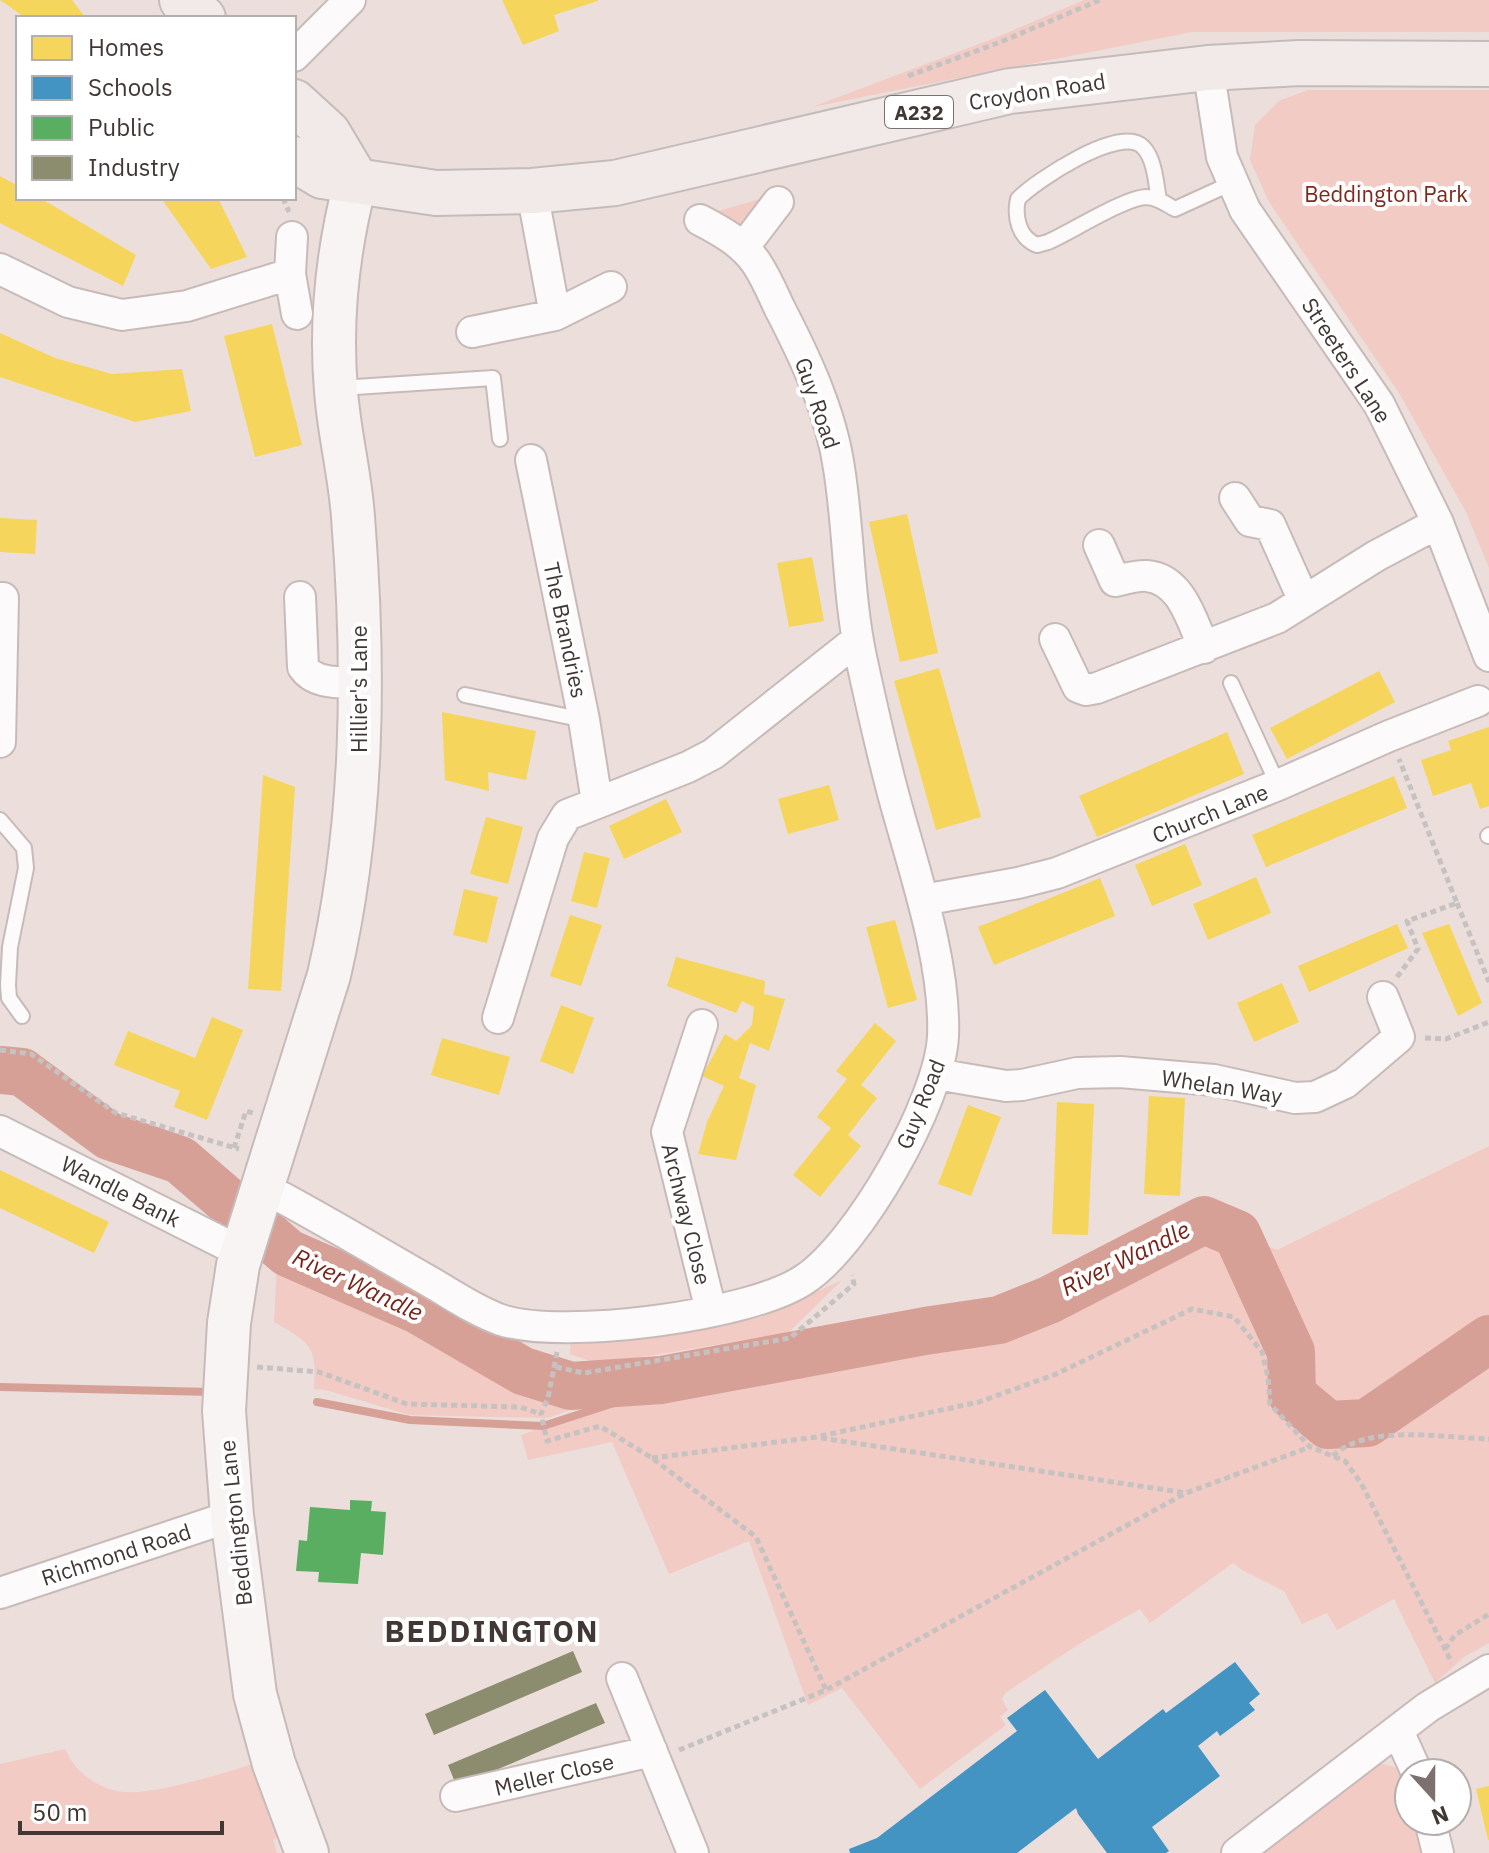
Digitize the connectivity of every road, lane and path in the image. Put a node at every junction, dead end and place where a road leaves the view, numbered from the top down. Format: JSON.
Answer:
{"nodes":[{"id":1,"x":182,"y":0,"type":"edge"},
{"id":2,"x":1100,"y":0,"type":"edge"},
{"id":3,"x":341,"y":8,"type":"edge"},
{"id":4,"x":201,"y":16,"type":"edge"},
{"id":5,"x":296,"y":54,"type":"edge"},
{"id":6,"x":1489,"y":64,"type":"edge"},
{"id":7,"x":1208,"y":68,"type":"junction"},
{"id":8,"x":899,"y":80,"type":"dead end"},
{"id":9,"x":296,"y":104,"type":"edge"},
{"id":10,"x":296,"y":160,"type":"edge"},
{"id":11,"x":356,"y":180,"type":"junction"},
{"id":12,"x":1232,"y":183,"type":"junction"},
{"id":13,"x":532,"y":191,"type":"junction"},
{"id":14,"x":1159,"y":200,"type":"junction"},
{"id":15,"x":778,"y":202,"type":"dead end"},
{"id":16,"x":700,"y":220,"type":"dead end"},
{"id":17,"x":292,"y":237,"type":"dead end"},
{"id":18,"x":743,"y":248,"type":"junction"},
{"id":19,"x":0,"y":269,"type":"edge"},
{"id":20,"x":290,"y":274,"type":"junction"},
{"id":21,"x":611,"y":287,"type":"dead end"},
{"id":22,"x":297,"y":314,"type":"dead end"},
{"id":23,"x":555,"y":315,"type":"junction"},
{"id":24,"x":472,"y":332,"type":"dead end"},
{"id":25,"x":335,"y":388,"type":"junction"},
{"id":26,"x":500,"y":439,"type":"dead end"},
{"id":27,"x":531,"y":460,"type":"dead end"},
{"id":28,"x":1235,"y":498,"type":"dead end"},
{"id":29,"x":1438,"y":523,"type":"junction"},
{"id":30,"x":1099,"y":545,"type":"dead end"},
{"id":31,"x":300,"y":597,"type":"dead end"},
{"id":32,"x":0,"y":598,"type":"edge"},
{"id":33,"x":1304,"y":601,"type":"junction"},
{"id":34,"x":1055,"y":639,"type":"dead end"},
{"id":35,"x":857,"y":640,"type":"junction"},
{"id":36,"x":1204,"y":648,"type":"junction"},
{"id":37,"x":1489,"y":656,"type":"edge"},
{"id":38,"x":360,"y":683,"type":"junction"},
{"id":39,"x":1231,"y":683,"type":"dead end"},
{"id":40,"x":465,"y":695,"type":"dead end"},
{"id":41,"x":1484,"y":700,"type":"edge"},
{"id":42,"x":584,"y":720,"type":"junction"},
{"id":43,"x":1389,"y":736,"type":"junction"},
{"id":44,"x":0,"y":742,"type":"edge"},
{"id":45,"x":1278,"y":785,"type":"junction"},
{"id":46,"x":597,"y":802,"type":"junction"},
{"id":47,"x":0,"y":820,"type":"edge"},
{"id":48,"x":923,"y":900,"type":"junction"},
{"id":49,"x":1457,"y":903,"type":"junction"},
{"id":50,"x":1489,"y":982,"type":"edge"},
{"id":51,"x":1383,"y":997,"type":"joint"},
{"id":52,"x":22,"y":1016,"type":"dead end"},
{"id":53,"x":498,"y":1018,"type":"dead end"},
{"id":54,"x":1489,"y":1022,"type":"edge"},
{"id":55,"x":702,"y":1025,"type":"dead end"},
{"id":56,"x":1399,"y":1037,"type":"junction"},
{"id":57,"x":0,"y":1050,"type":"edge"},
{"id":58,"x":936,"y":1074,"type":"junction"},
{"id":59,"x":0,"y":1131,"type":"edge"},
{"id":60,"x":243,"y":1151,"type":"dead end"},
{"id":61,"x":261,"y":1189,"type":"junction"},
{"id":62,"x":241,"y":1252,"type":"junction"},
{"id":63,"x":711,"y":1311,"type":"junction"},
{"id":64,"x":226,"y":1364,"type":"junction"},
{"id":65,"x":556,"y":1367,"type":"dead end"},
{"id":66,"x":541,"y":1414,"type":"junction"},
{"id":67,"x":816,"y":1437,"type":"junction"},
{"id":68,"x":1489,"y":1439,"type":"edge"},
{"id":69,"x":1310,"y":1447,"type":"junction"},
{"id":70,"x":1333,"y":1456,"type":"junction"},
{"id":71,"x":652,"y":1458,"type":"junction"},
{"id":72,"x":1186,"y":1493,"type":"junction"},
{"id":73,"x":232,"y":1516,"type":"junction"},
{"id":74,"x":0,"y":1593,"type":"edge"},
{"id":75,"x":1489,"y":1614,"type":"edge"},
{"id":76,"x":1445,"y":1650,"type":"junction"},
{"id":77,"x":1477,"y":1677,"type":"edge"},
{"id":78,"x":622,"y":1678,"type":"dead end"},
{"id":79,"x":826,"y":1690,"type":"junction"},
{"id":80,"x":1398,"y":1731,"type":"junction"},
{"id":81,"x":654,"y":1756,"type":"junction"},
{"id":82,"x":1410,"y":1757,"type":"edge"},
{"id":83,"x":456,"y":1796,"type":"dead end"},
{"id":84,"x":307,"y":1853,"type":"edge"},
{"id":85,"x":693,"y":1853,"type":"edge"},
{"id":86,"x":1237,"y":1853,"type":"edge"}],
"edges":[{"from":1,"to":4,"type":"highway"},
{"from":2,"to":8,"type":"path"},
{"from":3,"to":5,"type":"street"},
{"from":6,"to":7,"type":"highway","name":"Croydon Road","number":"A232"},
{"from":7,"to":12,"type":"street","name":"Streeters Lane"},
{"from":7,"to":13,"type":"highway","name":"Croydon Road","number":"A232"},
{"from":9,"to":11,"type":"highway"},
{"from":10,"to":11,"type":"highway","name":"Croydon Road","number":"A232"},
{"from":11,"to":13,"type":"highway","name":"Croydon Road","number":"A232"},
{"from":11,"to":25,"type":"main road","name":"Hillier's Lane"},
{"from":12,"to":14,"type":"lane"},
{"from":12,"to":29,"type":"street","name":"Streeters Lane"},
{"from":13,"to":23,"type":"street"},
{"from":14,"to":14,"type":"lane"},
{"from":15,"to":18,"type":"street"},
{"from":16,"to":18,"type":"street","name":"Guy Road"},
{"from":17,"to":20,"type":"street"},
{"from":18,"to":35,"type":"street","name":"Guy Road"},
{"from":19,"to":20,"type":"street"},
{"from":20,"to":22,"type":"street"},
{"from":21,"to":23,"type":"street"},
{"from":23,"to":24,"type":"street"},
{"from":25,"to":26,"type":"lane"},
{"from":25,"to":38,"type":"main road","name":"Hillier's Lane"},
{"from":27,"to":42,"type":"street","name":"The Brandries"},
{"from":28,"to":33,"type":"street"},
{"from":29,"to":33,"type":"street"},
{"from":29,"to":37,"type":"street","name":"Streeters Lane"},
{"from":30,"to":36,"type":"street"},
{"from":31,"to":38,"type":"street"},
{"from":32,"to":44,"type":"street"},
{"from":33,"to":36,"type":"street"},
{"from":34,"to":36,"type":"street"},
{"from":35,"to":46,"type":"street"},
{"from":35,"to":48,"type":"street","name":"Guy Road"},
{"from":38,"to":61,"type":"main road","name":"Hillier's Lane"},
{"from":39,"to":45,"type":"lane"},
{"from":40,"to":42,"type":"lane"},
{"from":41,"to":43,"type":"street","name":"Church Lane"},
{"from":42,"to":46,"type":"street","name":"The Brandries"},
{"from":43,"to":45,"type":"street","name":"Church Lane"},
{"from":43,"to":49,"type":"path"},
{"from":45,"to":48,"type":"street","name":"Church Lane"},
{"from":46,"to":53,"type":"street"},
{"from":47,"to":52,"type":"lane"},
{"from":48,"to":58,"type":"street","name":"Guy Road"},
{"from":49,"to":50,"type":"path"},
{"from":49,"to":51,"type":"path"},
{"from":51,"to":56,"type":"street"},
{"from":54,"to":56,"type":"path"},
{"from":55,"to":63,"type":"street","name":"Archway Close"},
{"from":56,"to":58,"type":"street","name":"Whelan Way"},
{"from":57,"to":60,"type":"path"},
{"from":58,"to":63,"type":"street","name":"Guy Road"},
{"from":59,"to":62,"type":"street","name":"Wandle Bank"},
{"from":61,"to":62,"type":"main road","name":"Beddington Lane"},
{"from":61,"to":63,"type":"street","name":"Guy Road"},
{"from":62,"to":64,"type":"main road","name":"Beddington Lane"},
{"from":64,"to":66,"type":"path"},
{"from":64,"to":73,"type":"main road","name":"Beddington Lane"},
{"from":65,"to":66,"type":"path"},
{"from":66,"to":71,"type":"path"},
{"from":67,"to":69,"type":"path"},
{"from":67,"to":71,"type":"path"},
{"from":67,"to":72,"type":"path"},
{"from":68,"to":70,"type":"path"},
{"from":69,"to":70,"type":"path"},
{"from":69,"to":72,"type":"path"},
{"from":70,"to":76,"type":"path"},
{"from":71,"to":79,"type":"path"},
{"from":72,"to":79,"type":"path"},
{"from":73,"to":74,"type":"street","name":"Richmond Road"},
{"from":73,"to":84,"type":"main road","name":"Beddington Lane"},
{"from":75,"to":76,"type":"path"},
{"from":76,"to":77,"type":"path"},
{"from":77,"to":80,"type":"street"},
{"from":78,"to":81,"type":"street"},
{"from":79,"to":81,"type":"path"},
{"from":80,"to":82,"type":"street"},
{"from":80,"to":86,"type":"street"},
{"from":81,"to":83,"type":"street","name":"Meller Close"},
{"from":81,"to":85,"type":"street"}]}
